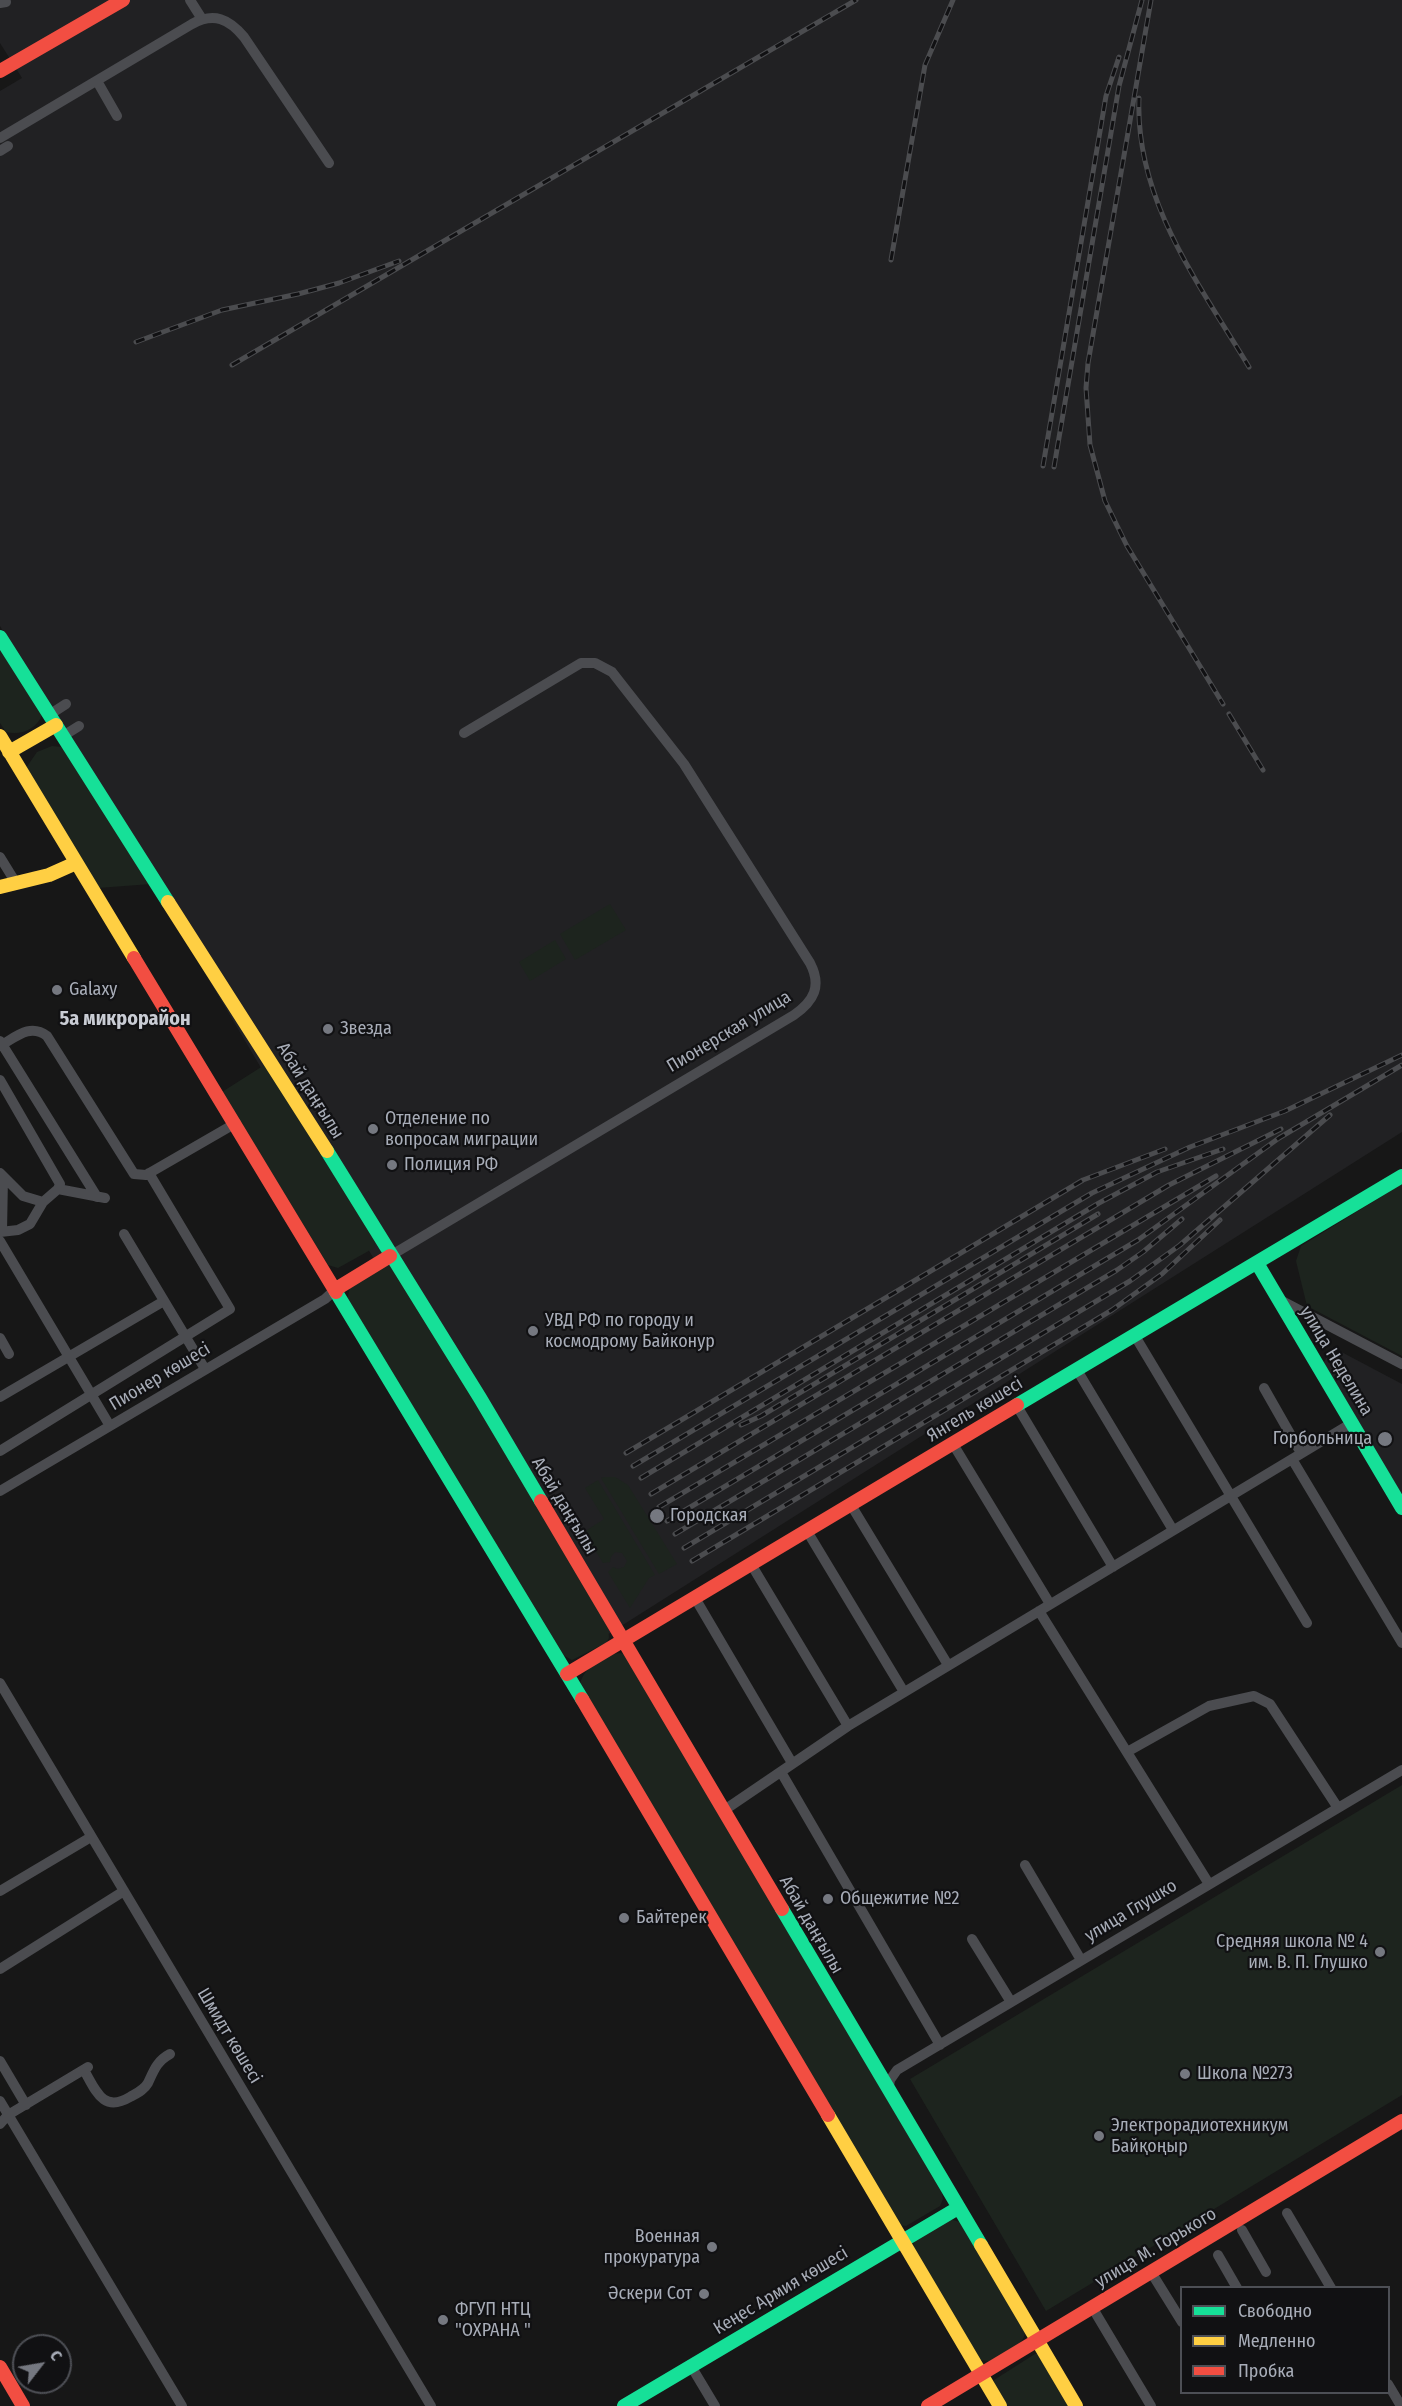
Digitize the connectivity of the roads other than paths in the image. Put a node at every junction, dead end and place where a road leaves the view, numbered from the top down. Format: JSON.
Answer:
{"nodes":[{"id":1,"x":123,"y":0,"type":"edge"},
{"id":2,"x":190,"y":0,"type":"edge"},
{"id":3,"x":202,"y":18,"type":"junction"},
{"id":4,"x":0,"y":71,"type":"edge"},
{"id":5,"x":96,"y":81,"type":"junction"},
{"id":6,"x":117,"y":116,"type":"dead end"},
{"id":7,"x":3,"y":145,"type":"edge"},
{"id":8,"x":329,"y":163,"type":"dead end"},
{"id":9,"x":0,"y":637,"type":"edge"},
{"id":10,"x":66,"y":704,"type":"dead end"},
{"id":11,"x":56,"y":725,"type":"junction"},
{"id":12,"x":80,"y":726,"type":"dead end"},
{"id":13,"x":464,"y":733,"type":"dead end"},
{"id":14,"x":0,"y":736,"type":"edge"},
{"id":15,"x":9,"y":752,"type":"junction"},
{"id":16,"x":0,"y":857,"type":"edge"},
{"id":17,"x":76,"y":863,"type":"junction"},
{"id":18,"x":16,"y":883,"type":"junction"},
{"id":19,"x":0,"y":887,"type":"edge"},
{"id":20,"x":1,"y":1044,"type":"edge"},
{"id":21,"x":0,"y":1080,"type":"edge"},
{"id":22,"x":236,"y":1123,"type":"junction"},
{"id":23,"x":149,"y":1173,"type":"junction"},
{"id":24,"x":2,"y":1175,"type":"edge"},
{"id":25,"x":1402,"y":1176,"type":"edge"},
{"id":26,"x":58,"y":1189,"type":"junction"},
{"id":27,"x":43,"y":1202,"type":"junction"},
{"id":28,"x":124,"y":1234,"type":"dead end"},
{"id":29,"x":1,"y":1235,"type":"edge"},
{"id":30,"x":390,"y":1256,"type":"junction"},
{"id":31,"x":1257,"y":1263,"type":"junction"},
{"id":32,"x":336,"y":1289,"type":"junction"},
{"id":33,"x":1278,"y":1298,"type":"junction"},
{"id":34,"x":164,"y":1301,"type":"junction"},
{"id":35,"x":1135,"y":1335,"type":"junction"},
{"id":36,"x":185,"y":1336,"type":"junction"},
{"id":37,"x":1,"y":1342,"type":"edge"},
{"id":38,"x":9,"y":1354,"type":"dead end"},
{"id":39,"x":68,"y":1358,"type":"junction"},
{"id":40,"x":1402,"y":1364,"type":"edge"},
{"id":41,"x":206,"y":1369,"type":"junction"},
{"id":42,"x":1077,"y":1370,"type":"junction"},
{"id":43,"x":1264,"y":1388,"type":"dead end"},
{"id":44,"x":90,"y":1395,"type":"junction"},
{"id":45,"x":0,"y":1397,"type":"edge"},
{"id":46,"x":1017,"y":1406,"type":"junction"},
{"id":47,"x":1352,"y":1423,"type":"junction"},
{"id":48,"x":110,"y":1426,"type":"junction"},
{"id":49,"x":953,"y":1444,"type":"junction"},
{"id":50,"x":0,"y":1451,"type":"edge"},
{"id":51,"x":1297,"y":1456,"type":"junction"},
{"id":52,"x":0,"y":1491,"type":"edge"},
{"id":53,"x":1230,"y":1496,"type":"junction"},
{"id":54,"x":851,"y":1505,"type":"junction"},
{"id":55,"x":1402,"y":1508,"type":"edge"},
{"id":56,"x":1173,"y":1530,"type":"junction"},
{"id":57,"x":807,"y":1531,"type":"junction"},
{"id":58,"x":751,"y":1564,"type":"junction"},
{"id":59,"x":1113,"y":1567,"type":"junction"},
{"id":60,"x":695,"y":1598,"type":"junction"},
{"id":61,"x":1050,"y":1604,"type":"junction"},
{"id":62,"x":1039,"y":1611,"type":"junction"},
{"id":63,"x":1307,"y":1623,"type":"dead end"},
{"id":64,"x":623,"y":1641,"type":"junction"},
{"id":65,"x":1402,"y":1643,"type":"edge"},
{"id":66,"x":948,"y":1665,"type":"junction"},
{"id":67,"x":567,"y":1674,"type":"junction"},
{"id":68,"x":0,"y":1683,"type":"edge"},
{"id":69,"x":904,"y":1692,"type":"junction"},
{"id":70,"x":4,"y":1698,"type":"edge"},
{"id":71,"x":848,"y":1726,"type":"junction"},
{"id":72,"x":1127,"y":1752,"type":"junction"},
{"id":73,"x":792,"y":1763,"type":"junction"},
{"id":74,"x":1402,"y":1770,"type":"edge"},
{"id":75,"x":781,"y":1772,"type":"junction"},
{"id":76,"x":1338,"y":1808,"type":"junction"},
{"id":77,"x":723,"y":1811,"type":"junction"},
{"id":78,"x":92,"y":1837,"type":"junction"},
{"id":79,"x":1025,"y":1865,"type":"dead end"},
{"id":80,"x":1209,"y":1884,"type":"junction"},
{"id":81,"x":0,"y":1891,"type":"edge"},
{"id":82,"x":124,"y":1891,"type":"junction"},
{"id":83,"x":972,"y":1939,"type":"dead end"},
{"id":84,"x":1081,"y":1960,"type":"junction"},
{"id":85,"x":0,"y":1969,"type":"edge"},
{"id":86,"x":1011,"y":2002,"type":"junction"},
{"id":87,"x":940,"y":2045,"type":"junction"},
{"id":88,"x":170,"y":2054,"type":"dead end"},
{"id":89,"x":0,"y":2061,"type":"edge"},
{"id":90,"x":888,"y":2091,"type":"junction"},
{"id":91,"x":0,"y":2101,"type":"edge"},
{"id":92,"x":26,"y":2105,"type":"junction"},
{"id":93,"x":8,"y":2115,"type":"junction"},
{"id":94,"x":1402,"y":2121,"type":"edge"},
{"id":95,"x":0,"y":2124,"type":"edge"},
{"id":96,"x":958,"y":2208,"type":"junction"},
{"id":97,"x":1287,"y":2213,"type":"dead end"},
{"id":98,"x":1242,"y":2230,"type":"dead end"},
{"id":99,"x":902,"y":2241,"type":"junction"},
{"id":100,"x":1218,"y":2255,"type":"dead end"},
{"id":101,"x":1151,"y":2272,"type":"junction"},
{"id":102,"x":1266,"y":2272,"type":"dead end"},
{"id":103,"x":1236,"y":2286,"type":"edge"},
{"id":104,"x":1330,"y":2286,"type":"edge"},
{"id":105,"x":1092,"y":2307,"type":"junction"},
{"id":106,"x":1180,"y":2319,"type":"edge"},
{"id":107,"x":1036,"y":2340,"type":"junction"},
{"id":108,"x":691,"y":2366,"type":"junction"},
{"id":109,"x":0,"y":2367,"type":"edge"},
{"id":110,"x":981,"y":2374,"type":"junction"},
{"id":111,"x":1390,"y":2386,"type":"edge"},
{"id":112,"x":23,"y":2406,"type":"edge"},
{"id":113,"x":182,"y":2406,"type":"edge"},
{"id":114,"x":431,"y":2406,"type":"edge"},
{"id":115,"x":624,"y":2406,"type":"edge"},
{"id":116,"x":715,"y":2406,"type":"edge"},
{"id":117,"x":928,"y":2406,"type":"edge"},
{"id":118,"x":1000,"y":2406,"type":"edge"},
{"id":119,"x":1076,"y":2406,"type":"edge"},
{"id":120,"x":1151,"y":2406,"type":"edge"},
{"id":121,"x":1401,"y":2406,"type":"edge"}],
"edges":[{"from":1,"to":4,"type":"main road"},
{"from":2,"to":3,"type":"street"},
{"from":3,"to":5,"type":"street"},
{"from":3,"to":8,"type":"street"},
{"from":5,"to":6,"type":"street"},
{"from":5,"to":7,"type":"street"},
{"from":9,"to":11,"type":"main road","name":"Абай даңғылы"},
{"from":10,"to":11,"type":"street"},
{"from":11,"to":12,"type":"street"},
{"from":11,"to":15,"type":"main road"},
{"from":11,"to":30,"type":"main road","name":"Абай даңғылы"},
{"from":13,"to":30,"type":"street","name":"Пионерская улица"},
{"from":14,"to":15,"type":"main road"},
{"from":15,"to":17,"type":"main road"},
{"from":16,"to":18,"type":"street"},
{"from":17,"to":18,"type":"main road"},
{"from":17,"to":22,"type":"main road"},
{"from":18,"to":19,"type":"main road"},
{"from":20,"to":23,"type":"street"},
{"from":20,"to":26,"type":"street"},
{"from":21,"to":26,"type":"street"},
{"from":22,"to":23,"type":"street"},
{"from":22,"to":32,"type":"main road"},
{"from":23,"to":36,"type":"street"},
{"from":24,"to":27,"type":"street"},
{"from":24,"to":29,"type":"street"},
{"from":25,"to":31,"type":"main road","name":"Янгель көшесі"},
{"from":26,"to":27,"type":"street"},
{"from":27,"to":29,"type":"street"},
{"from":28,"to":34,"type":"street"},
{"from":29,"to":39,"type":"street"},
{"from":30,"to":32,"type":"main road","name":"Пионерская улица"},
{"from":30,"to":64,"type":"main road","name":"Абай даңғылы"},
{"from":31,"to":33,"type":"main road","name":"улица Неделина"},
{"from":31,"to":35,"type":"main road","name":"Янгель көшесі"},
{"from":32,"to":41,"type":"street","name":"Пионер көшесі"},
{"from":32,"to":67,"type":"main road"},
{"from":33,"to":40,"type":"street"},
{"from":33,"to":47,"type":"main road","name":"улица Неделина"},
{"from":34,"to":36,"type":"street"},
{"from":34,"to":39,"type":"street"},
{"from":35,"to":42,"type":"main road","name":"Янгель көшесі"},
{"from":35,"to":53,"type":"street"},
{"from":36,"to":41,"type":"street"},
{"from":36,"to":44,"type":"street"},
{"from":37,"to":38,"type":"street"},
{"from":39,"to":44,"type":"street"},
{"from":39,"to":45,"type":"street"},
{"from":41,"to":48,"type":"street","name":"Пионер көшесі"},
{"from":42,"to":46,"type":"main road","name":"Янгель көшесі"},
{"from":42,"to":56,"type":"street"},
{"from":43,"to":51,"type":"street"},
{"from":44,"to":48,"type":"street"},
{"from":44,"to":50,"type":"street"},
{"from":46,"to":49,"type":"main road","name":"Янгель көшесі"},
{"from":46,"to":59,"type":"street"},
{"from":47,"to":51,"type":"street"},
{"from":47,"to":55,"type":"main road","name":"улица Неделина"},
{"from":48,"to":52,"type":"street","name":"Пионер көшесі"},
{"from":49,"to":54,"type":"main road","name":"Янгель көшесі"},
{"from":49,"to":61,"type":"street"},
{"from":51,"to":53,"type":"street"},
{"from":51,"to":65,"type":"street"},
{"from":53,"to":56,"type":"street"},
{"from":53,"to":63,"type":"street"},
{"from":54,"to":57,"type":"main road","name":"Янгель көшесі"},
{"from":54,"to":66,"type":"street"},
{"from":56,"to":59,"type":"street"},
{"from":57,"to":58,"type":"main road","name":"Янгель көшесі"},
{"from":57,"to":69,"type":"street"},
{"from":58,"to":60,"type":"main road","name":"Янгель көшесі"},
{"from":58,"to":71,"type":"street"},
{"from":59,"to":61,"type":"street"},
{"from":60,"to":64,"type":"main road","name":"Янгель көшесі"},
{"from":60,"to":73,"type":"street"},
{"from":61,"to":62,"type":"street"},
{"from":62,"to":66,"type":"street"},
{"from":62,"to":72,"type":"street"},
{"from":64,"to":67,"type":"main road","name":"Янгель көшесі"},
{"from":64,"to":77,"type":"main road","name":"Абай даңғылы"},
{"from":66,"to":69,"type":"street"},
{"from":67,"to":99,"type":"main road"},
{"from":68,"to":70,"type":"street","name":"Шмидт көшесі"},
{"from":69,"to":71,"type":"street"},
{"from":70,"to":78,"type":"street","name":"Шмидт көшесі"},
{"from":71,"to":73,"type":"street"},
{"from":72,"to":76,"type":"street"},
{"from":72,"to":80,"type":"street"},
{"from":73,"to":75,"type":"street"},
{"from":74,"to":76,"type":"street","name":"улица Глушко"},
{"from":75,"to":77,"type":"street"},
{"from":75,"to":87,"type":"street"},
{"from":76,"to":80,"type":"street","name":"улица Глушко"},
{"from":77,"to":90,"type":"main road","name":"Абай даңғылы"},
{"from":78,"to":81,"type":"street"},
{"from":78,"to":82,"type":"street","name":"Шмидт көшесі"},
{"from":79,"to":84,"type":"street"},
{"from":80,"to":84,"type":"street","name":"улица Глушко"},
{"from":82,"to":85,"type":"street"},
{"from":82,"to":114,"type":"street","name":"Шмидт көшесі"},
{"from":83,"to":86,"type":"street"},
{"from":84,"to":86,"type":"street","name":"улица Глушко"},
{"from":86,"to":87,"type":"street","name":"улица Глушко"},
{"from":87,"to":90,"type":"street","name":"улица Глушко"},
{"from":88,"to":92,"type":"street"},
{"from":89,"to":92,"type":"street"},
{"from":90,"to":96,"type":"main road","name":"Абай даңғылы"},
{"from":91,"to":93,"type":"street"},
{"from":92,"to":93,"type":"street"},
{"from":93,"to":95,"type":"street"},
{"from":93,"to":113,"type":"street"},
{"from":94,"to":101,"type":"main road","name":"улица М. Горького"},
{"from":96,"to":99,"type":"main road","name":"Кеңес Армия көшесі"},
{"from":96,"to":107,"type":"main road","name":"Абай даңғылы"},
{"from":97,"to":104,"type":"street"},
{"from":98,"to":102,"type":"street"},
{"from":99,"to":108,"type":"main road","name":"Кеңес Армия көшесі"},
{"from":99,"to":110,"type":"main road"},
{"from":100,"to":103,"type":"street"},
{"from":101,"to":105,"type":"main road","name":"улица М. Горького"},
{"from":101,"to":106,"type":"street"},
{"from":105,"to":107,"type":"main road","name":"улица М. Горького"},
{"from":105,"to":120,"type":"street"},
{"from":107,"to":110,"type":"main road","name":"улица М. Горького"},
{"from":107,"to":119,"type":"main road","name":"Абай даңғылы"},
{"from":108,"to":115,"type":"main road","name":"Кеңес Армия көшесі"},
{"from":108,"to":116,"type":"street"},
{"from":109,"to":112,"type":"main road"},
{"from":110,"to":117,"type":"main road","name":"улица М. Горького"},
{"from":110,"to":118,"type":"main road"},
{"from":111,"to":121,"type":"street"}]}
